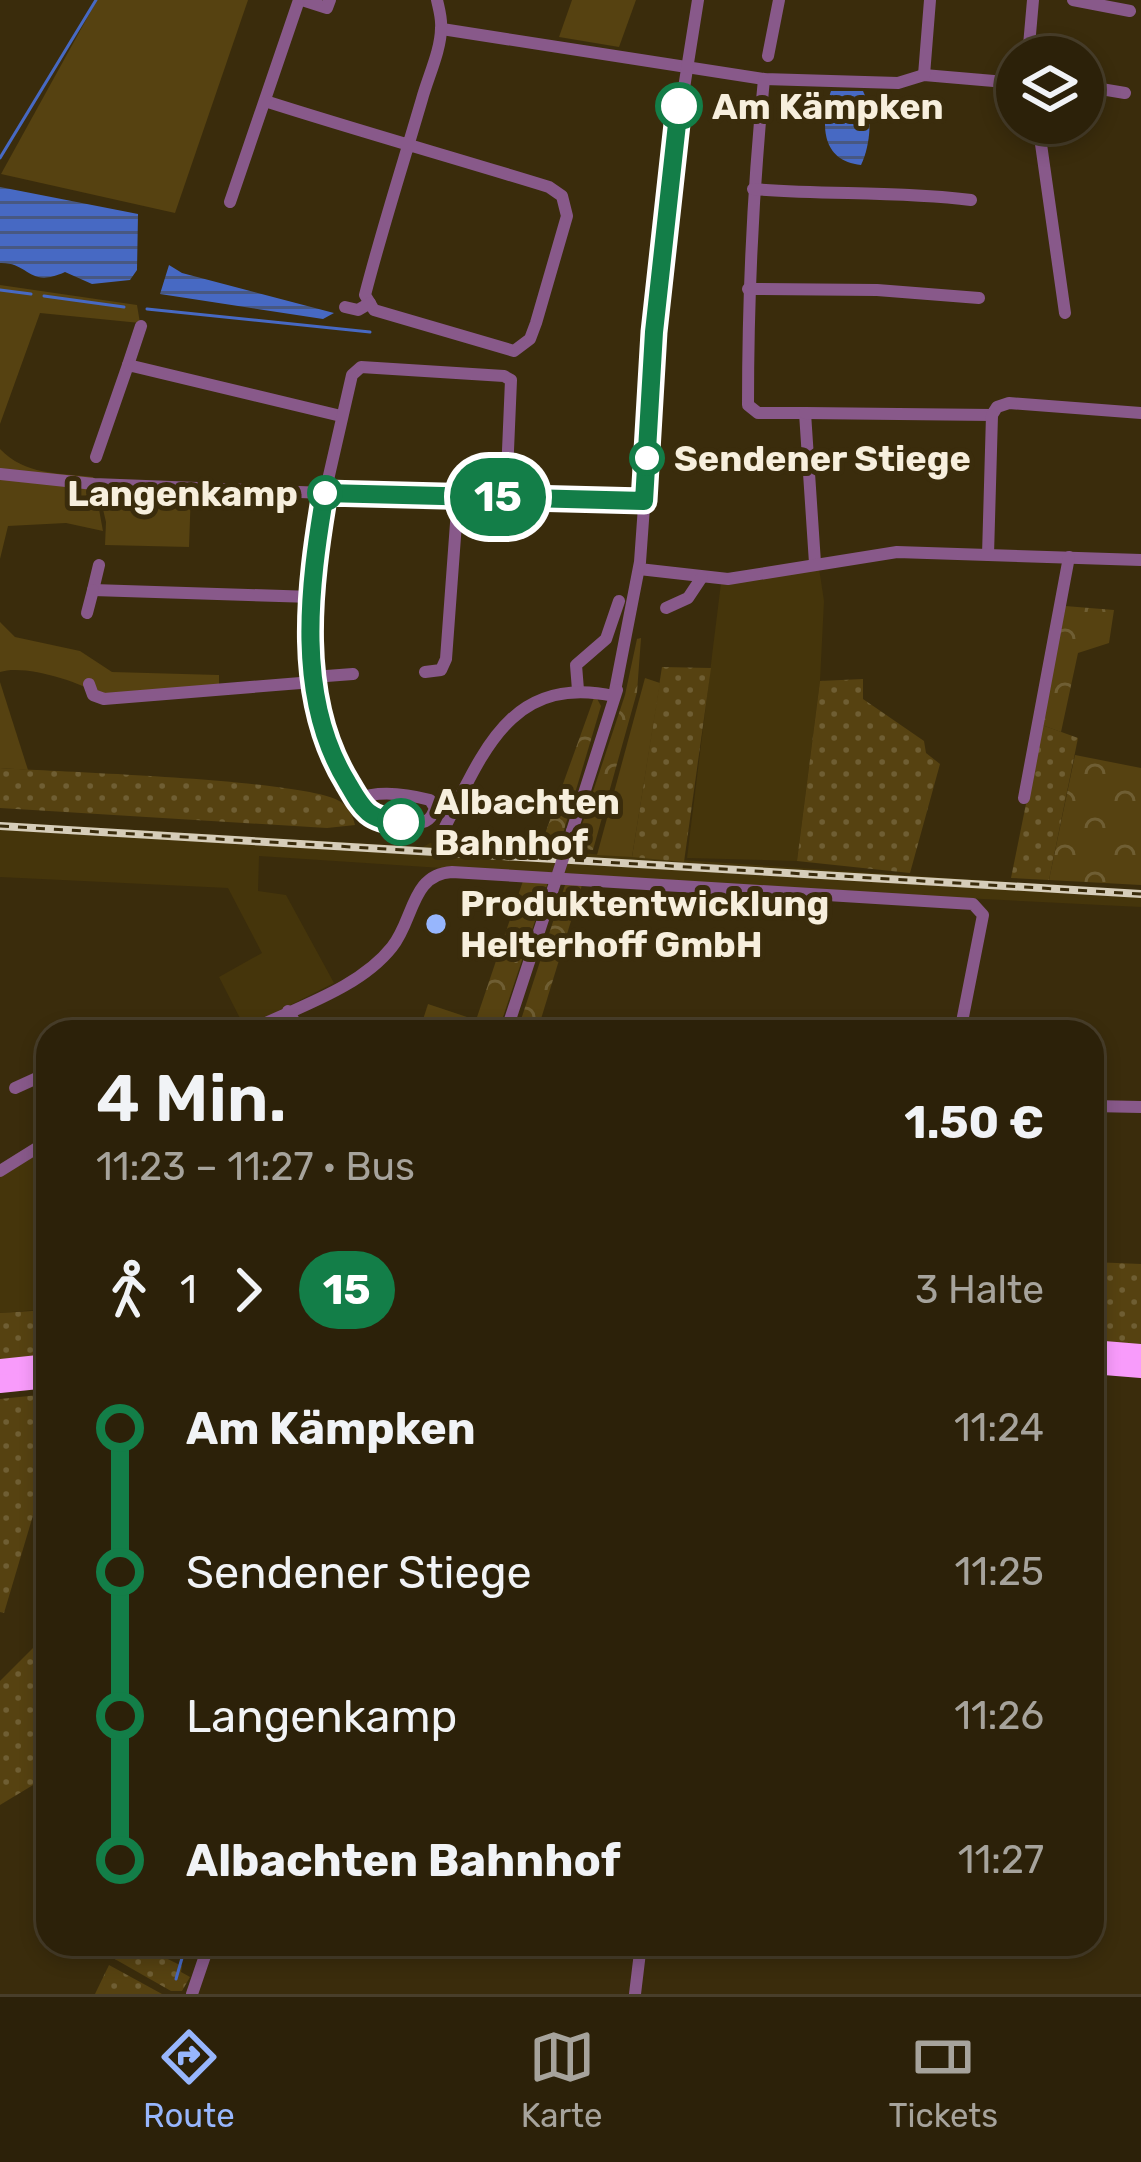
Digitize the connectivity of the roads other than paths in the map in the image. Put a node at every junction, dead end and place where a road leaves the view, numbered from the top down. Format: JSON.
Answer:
{"nodes":[{"id":1,"x":301,"y":0,"type":"edge"},
{"id":2,"x":330,"y":0,"type":"edge"},
{"id":3,"x":437,"y":0,"type":"edge"},
{"id":4,"x":698,"y":0,"type":"edge"},
{"id":5,"x":779,"y":0,"type":"edge"},
{"id":6,"x":930,"y":0,"type":"edge"},
{"id":7,"x":1033,"y":0,"type":"edge"},
{"id":8,"x":1073,"y":0,"type":"edge"},
{"id":9,"x":1130,"y":11,"type":"dead end"},
{"id":10,"x":442,"y":29,"type":"junction"},
{"id":11,"x":1030,"y":36,"type":"edge"},
{"id":12,"x":768,"y":56,"type":"dead end"},
{"id":13,"x":686,"y":68,"type":"junction"},
{"id":14,"x":924,"y":75,"type":"junction"},
{"id":15,"x":764,"y":79,"type":"junction"},
{"id":16,"x":996,"y":81,"type":"edge"},
{"id":17,"x":1104,"y":90,"type":"edge"},
{"id":18,"x":1125,"y":93,"type":"dead end"},
{"id":19,"x":265,"y":100,"type":"junction"},
{"id":20,"x":1041,"y":144,"type":"edge"},
{"id":21,"x":408,"y":145,"type":"junction"},
{"id":22,"x":753,"y":189,"type":"junction"},
{"id":23,"x":971,"y":200,"type":"dead end"},
{"id":24,"x":230,"y":202,"type":"dead end"},
{"id":25,"x":748,"y":290,"type":"junction"},
{"id":26,"x":979,"y":298,"type":"dead end"},
{"id":27,"x":1065,"y":313,"type":"dead end"},
{"id":28,"x":141,"y":326,"type":"dead end"},
{"id":29,"x":128,"y":365,"type":"junction"},
{"id":30,"x":1141,"y":412,"type":"edge"},
{"id":31,"x":805,"y":413,"type":"junction"},
{"id":32,"x":992,"y":415,"type":"junction"},
{"id":33,"x":341,"y":416,"type":"junction"},
{"id":34,"x":96,"y":457,"type":"dead end"},
{"id":35,"x":0,"y":474,"type":"edge"},
{"id":36,"x":325,"y":493,"type":"junction"},
{"id":37,"x":458,"y":496,"type":"junction"},
{"id":38,"x":506,"y":497,"type":"junction"},
{"id":39,"x":644,"y":501,"type":"junction"},
{"id":40,"x":988,"y":555,"type":"junction"},
{"id":41,"x":1069,"y":557,"type":"junction"},
{"id":42,"x":1141,"y":560,"type":"edge"},
{"id":43,"x":815,"y":563,"type":"junction"},
{"id":44,"x":99,"y":566,"type":"dead end"},
{"id":45,"x":639,"y":572,"type":"junction"},
{"id":46,"x":702,"y":577,"type":"junction"},
{"id":47,"x":93,"y":590,"type":"junction"},
{"id":48,"x":313,"y":597,"type":"junction"},
{"id":49,"x":619,"y":602,"type":"dead end"},
{"id":50,"x":666,"y":608,"type":"dead end"},
{"id":51,"x":87,"y":613,"type":"dead end"},
{"id":52,"x":425,"y":672,"type":"dead end"},
{"id":53,"x":353,"y":674,"type":"dead end"},
{"id":54,"x":313,"y":680,"type":"junction"},
{"id":55,"x":89,"y":684,"type":"dead end"},
{"id":56,"x":578,"y":689,"type":"junction"},
{"id":57,"x":614,"y":696,"type":"junction"},
{"id":58,"x":1024,"y":798,"type":"dead end"},
{"id":59,"x":356,"y":799,"type":"junction"},
{"id":60,"x":434,"y":803,"type":"junction"},
{"id":61,"x":456,"y":805,"type":"junction"},
{"id":62,"x":445,"y":826,"type":"dead end"},
{"id":63,"x":288,"y":1012,"type":"junction"},
{"id":64,"x":272,"y":1020,"type":"edge"},
{"id":65,"x":293,"y":1020,"type":"edge"},
{"id":66,"x":510,"y":1020,"type":"edge"},
{"id":67,"x":963,"y":1020,"type":"edge"},
{"id":68,"x":36,"y":1078,"type":"edge"},
{"id":69,"x":15,"y":1088,"type":"dead end"},
{"id":70,"x":1104,"y":1106,"type":"edge"},
{"id":71,"x":1141,"y":1107,"type":"edge"},
{"id":72,"x":36,"y":1148,"type":"edge"},
{"id":73,"x":0,"y":1171,"type":"edge"},
{"id":74,"x":1104,"y":1350,"type":"edge"},
{"id":75,"x":1141,"y":1353,"type":"edge"},
{"id":76,"x":36,"y":1364,"type":"edge"},
{"id":77,"x":1104,"y":1366,"type":"edge"},
{"id":78,"x":0,"y":1368,"type":"edge"},
{"id":79,"x":1141,"y":1369,"type":"edge"},
{"id":80,"x":36,"y":1380,"type":"edge"},
{"id":81,"x":0,"y":1384,"type":"edge"},
{"id":82,"x":205,"y":1956,"type":"edge"},
{"id":83,"x":640,"y":1956,"type":"edge"},
{"id":84,"x":192,"y":1994,"type":"edge"},
{"id":85,"x":635,"y":1994,"type":"edge"}],
"edges":[{"from":1,"to":2,"type":"street"},
{"from":1,"to":19,"type":"street"},
{"from":3,"to":10,"type":"street"},
{"from":4,"to":13,"type":"street"},
{"from":5,"to":12,"type":"street"},
{"from":6,"to":14,"type":"street"},
{"from":7,"to":11,"type":"street"},
{"from":8,"to":9,"type":"street"},
{"from":10,"to":13,"type":"street"},
{"from":10,"to":21,"type":"street"},
{"from":13,"to":15,"type":"street"},
{"from":13,"to":39,"type":"street"},
{"from":14,"to":15,"type":"street"},
{"from":14,"to":16,"type":"street"},
{"from":15,"to":22,"type":"street"},
{"from":17,"to":18,"type":"street"},
{"from":19,"to":21,"type":"street"},
{"from":19,"to":24,"type":"street"},
{"from":20,"to":27,"type":"street"},
{"from":21,"to":21,"type":"street"},
{"from":22,"to":23,"type":"street"},
{"from":22,"to":25,"type":"street"},
{"from":25,"to":26,"type":"street"},
{"from":25,"to":31,"type":"street"},
{"from":28,"to":29,"type":"street"},
{"from":29,"to":33,"type":"street"},
{"from":29,"to":34,"type":"street"},
{"from":30,"to":32,"type":"street"},
{"from":31,"to":32,"type":"street"},
{"from":31,"to":43,"type":"street"},
{"from":32,"to":40,"type":"street"},
{"from":33,"to":36,"type":"street"},
{"from":33,"to":38,"type":"street"},
{"from":35,"to":36,"type":"street"},
{"from":36,"to":37,"type":"street"},
{"from":36,"to":48,"type":"street"},
{"from":37,"to":38,"type":"street"},
{"from":37,"to":52,"type":"street"},
{"from":38,"to":39,"type":"street"},
{"from":39,"to":45,"type":"street"},
{"from":40,"to":41,"type":"street"},
{"from":40,"to":43,"type":"street"},
{"from":41,"to":42,"type":"street"},
{"from":41,"to":58,"type":"street"},
{"from":43,"to":46,"type":"street"},
{"from":44,"to":47,"type":"street"},
{"from":45,"to":46,"type":"street"},
{"from":45,"to":57,"type":"street"},
{"from":46,"to":50,"type":"street"},
{"from":47,"to":48,"type":"street"},
{"from":47,"to":51,"type":"street"},
{"from":48,"to":54,"type":"street"},
{"from":49,"to":56,"type":"street"},
{"from":53,"to":54,"type":"street"},
{"from":54,"to":55,"type":"street"},
{"from":54,"to":59,"type":"street"},
{"from":56,"to":57,"type":"street"},
{"from":56,"to":61,"type":"street"},
{"from":57,"to":66,"type":"street","bridge":true},
{"from":59,"to":60,"type":"street"},
{"from":59,"to":60,"type":"street"},
{"from":60,"to":61,"type":"street"},
{"from":61,"to":62,"type":"street"},
{"from":63,"to":64,"type":"street"},
{"from":63,"to":65,"type":"street"},
{"from":63,"to":67,"type":"street"},
{"from":68,"to":69,"type":"street"},
{"from":70,"to":71,"type":"street"},
{"from":72,"to":73,"type":"street"},
{"from":74,"to":75,"type":"highway"},
{"from":76,"to":78,"type":"highway"},
{"from":77,"to":79,"type":"highway"},
{"from":80,"to":81,"type":"highway"},
{"from":82,"to":84,"type":"street"},
{"from":83,"to":85,"type":"street"}]}
